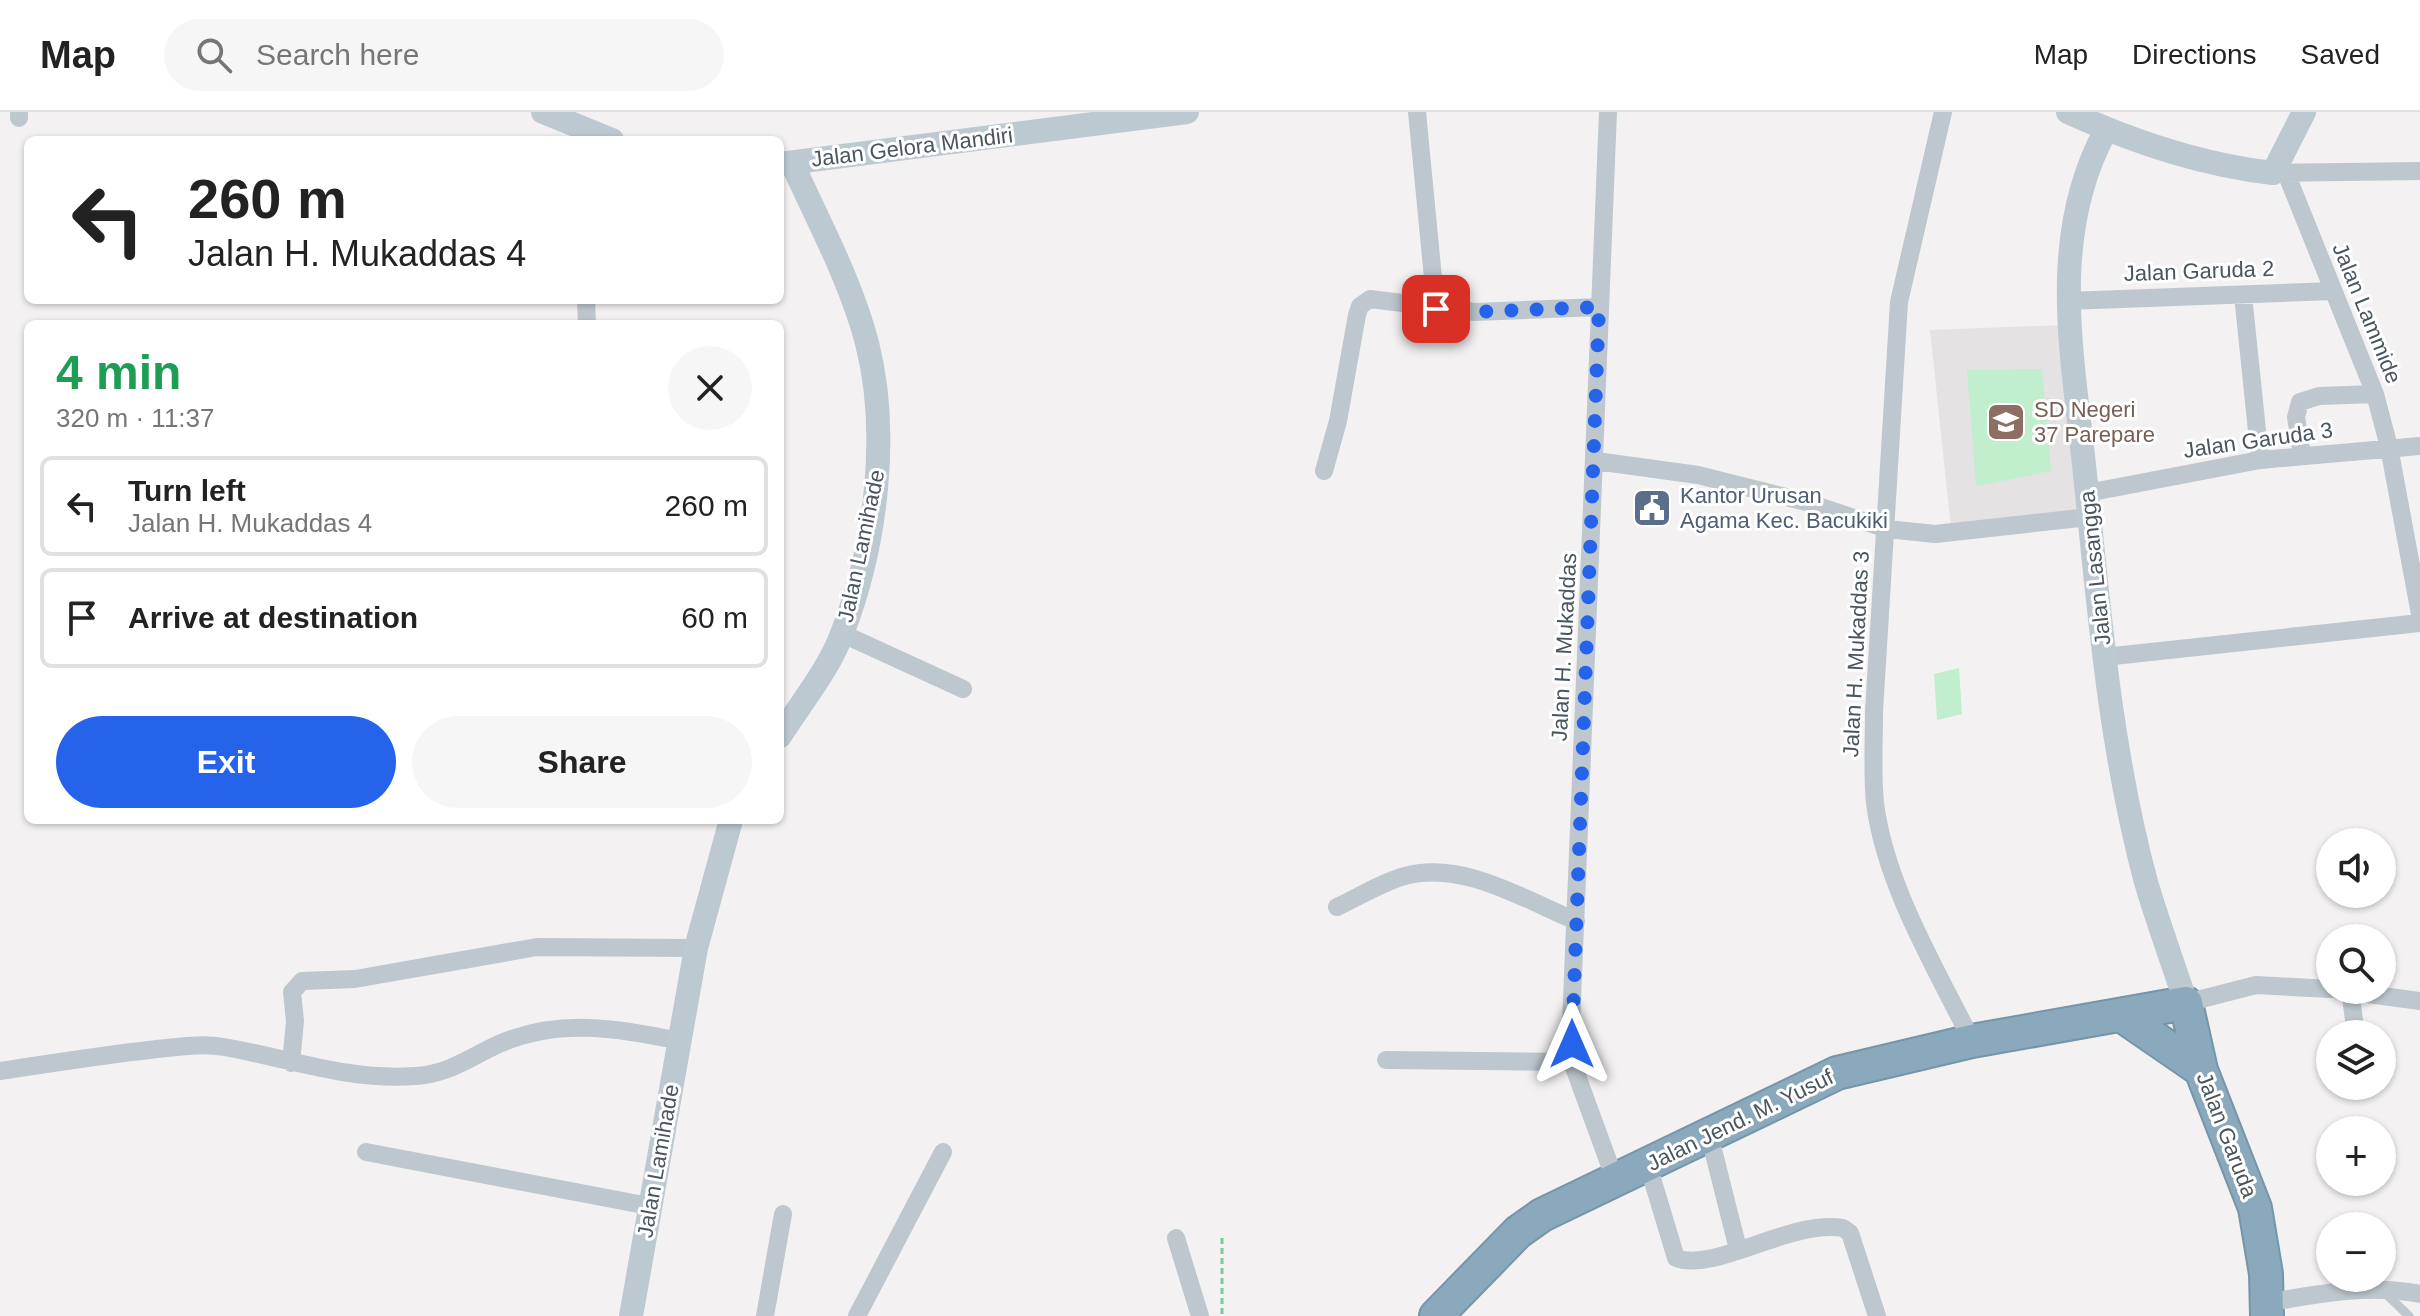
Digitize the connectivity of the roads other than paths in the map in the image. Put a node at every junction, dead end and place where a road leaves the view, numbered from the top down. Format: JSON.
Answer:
{"nodes":[{"id":1,"x":543,"y":112,"type":"edge"},
{"id":2,"x":1187,"y":112,"type":"edge"},
{"id":3,"x":1417,"y":112,"type":"edge"},
{"id":4,"x":1608,"y":112,"type":"edge"},
{"id":5,"x":1943,"y":112,"type":"edge"},
{"id":6,"x":2068,"y":112,"type":"edge"},
{"id":7,"x":2304,"y":112,"type":"edge"},
{"id":8,"x":1090,"y":118,"type":"edge"},
{"id":9,"x":2106,"y":130,"type":"junction"},
{"id":10,"x":599,"y":136,"type":"edge"},
{"id":11,"x":786,"y":163,"type":"edge"},
{"id":12,"x":2420,"y":171,"type":"edge"},
{"id":13,"x":2280,"y":173,"type":"junction"},
{"id":14,"x":2331,"y":291,"type":"junction"},
{"id":15,"x":2243,"y":295,"type":"junction"},
{"id":16,"x":2068,"y":301,"type":"junction"},
{"id":17,"x":1599,"y":307,"type":"junction"},
{"id":18,"x":1436,"y":309,"type":"junction"},
{"id":19,"x":2375,"y":394,"type":"junction"},
{"id":20,"x":2420,"y":446,"type":"edge"},
{"id":21,"x":2389,"y":447,"type":"junction"},
{"id":22,"x":2302,"y":455,"type":"junction"},
{"id":23,"x":2260,"y":460,"type":"junction"},
{"id":24,"x":1596,"y":461,"type":"junction"},
{"id":25,"x":1324,"y":471,"type":"dead end"},
{"id":26,"x":2088,"y":505,"type":"junction"},
{"id":27,"x":1887,"y":529,"type":"junction"},
{"id":28,"x":2420,"y":614,"type":"edge"},
{"id":29,"x":2420,"y":623,"type":"edge"},
{"id":30,"x":843,"y":634,"type":"junction"},
{"id":31,"x":2104,"y":657,"type":"junction"},
{"id":32,"x":963,"y":689,"type":"dead end"},
{"id":33,"x":784,"y":730,"type":"edge"},
{"id":34,"x":730,"y":824,"type":"edge"},
{"id":35,"x":1337,"y":907,"type":"dead end"},
{"id":36,"x":1576,"y":921,"type":"junction"},
{"id":37,"x":696,"y":948,"type":"junction"},
{"id":38,"x":2316,"y":988,"type":"edge"},
{"id":39,"x":2396,"y":998,"type":"edge"},
{"id":40,"x":2420,"y":1001,"type":"edge"},
{"id":41,"x":2186,"y":1003,"type":"junction"},
{"id":42,"x":2124,"y":1017,"type":"junction"},
{"id":43,"x":679,"y":1041,"type":"junction"},
{"id":44,"x":1972,"y":1041,"type":"junction"},
{"id":45,"x":1386,"y":1060,"type":"dead end"},
{"id":46,"x":1572,"y":1062,"type":"junction"},
{"id":47,"x":291,"y":1063,"type":"junction"},
{"id":48,"x":2201,"y":1070,"type":"junction"},
{"id":49,"x":0,"y":1071,"type":"edge"},
{"id":50,"x":1709,"y":1134,"type":"junction"},
{"id":51,"x":366,"y":1152,"type":"dead end"},
{"id":52,"x":943,"y":1152,"type":"dead end"},
{"id":53,"x":1648,"y":1165,"type":"junction"},
{"id":54,"x":1614,"y":1177,"type":"junction"},
{"id":55,"x":649,"y":1206,"type":"junction"},
{"id":56,"x":783,"y":1214,"type":"dead end"},
{"id":57,"x":1176,"y":1238,"type":"dead end"},
{"id":58,"x":1738,"y":1249,"type":"junction"},
{"id":59,"x":2396,"y":1291,"type":"edge"},
{"id":60,"x":2337,"y":1292,"type":"edge"},
{"id":61,"x":2384,"y":1292,"type":"edge"},
{"id":62,"x":2420,"y":1294,"type":"edge"},
{"id":63,"x":2267,"y":1310,"type":"edge"},
{"id":64,"x":631,"y":1316,"type":"edge"},
{"id":65,"x":765,"y":1316,"type":"edge"},
{"id":66,"x":857,"y":1316,"type":"edge"},
{"id":67,"x":1200,"y":1316,"type":"edge"},
{"id":68,"x":1436,"y":1316,"type":"edge"},
{"id":69,"x":1877,"y":1316,"type":"edge"},
{"id":70,"x":2409,"y":1316,"type":"edge"}],
"edges":[{"from":1,"to":10,"type":"street"},
{"from":2,"to":8,"type":"street","name":"Jalan Gelora Mandiri"},
{"from":3,"to":18,"type":"street"},
{"from":4,"to":17,"type":"street","name":"Jalan H. Mukaddas"},
{"from":5,"to":27,"type":"street","name":"Jalan H. Mukaddas 3"},
{"from":6,"to":9,"type":"street"},
{"from":7,"to":13,"type":"street"},
{"from":8,"to":11,"type":"street","name":"Jalan Gelora Mandiri"},
{"from":9,"to":13,"type":"street"},
{"from":9,"to":16,"type":"street","name":"Jalan Lasangga"},
{"from":11,"to":30,"type":"street","name":"Jalan Lamihade"},
{"from":12,"to":13,"type":"street"},
{"from":13,"to":14,"type":"street","name":"Jalan Lammide"},
{"from":14,"to":15,"type":"street","name":"Jalan Garuda 2"},
{"from":14,"to":19,"type":"street","name":"Jalan Lammide"},
{"from":15,"to":16,"type":"street","name":"Jalan Garuda 2"},
{"from":15,"to":23,"type":"street"},
{"from":16,"to":26,"type":"street","name":"Jalan Lasangga"},
{"from":17,"to":18,"type":"street"},
{"from":17,"to":24,"type":"street","name":"Jalan H. Mukaddas"},
{"from":18,"to":25,"type":"street"},
{"from":19,"to":21,"type":"street","name":"Jalan Lammide"},
{"from":19,"to":22,"type":"street"},
{"from":20,"to":21,"type":"street","name":"Jalan Garuda 3"},
{"from":21,"to":22,"type":"street","name":"Jalan Garuda 3"},
{"from":21,"to":28,"type":"street","name":"Jalan Lammide"},
{"from":22,"to":23,"type":"street","name":"Jalan Garuda 3"},
{"from":23,"to":26,"type":"street","name":"Jalan Garuda 3"},
{"from":24,"to":27,"type":"street","name":"Jalan Garuda 3"},
{"from":24,"to":36,"type":"street","name":"Jalan H. Mukaddas"},
{"from":26,"to":27,"type":"street","name":"Jalan Garuda 3"},
{"from":26,"to":31,"type":"street","name":"Jalan Lasangga"},
{"from":27,"to":44,"type":"street","name":"Jalan H. Mukaddas 3"},
{"from":29,"to":31,"type":"street"},
{"from":30,"to":32,"type":"street"},
{"from":30,"to":33,"type":"street","name":"Jalan Lamihade"},
{"from":31,"to":41,"type":"street","name":"Jalan Lasangga"},
{"from":34,"to":37,"type":"street","name":"Jalan Lamihade"},
{"from":35,"to":36,"type":"street"},
{"from":36,"to":46,"type":"street","name":"Jalan H. Mukaddas"},
{"from":37,"to":43,"type":"street","name":"Jalan Lamihade"},
{"from":37,"to":47,"type":"street"},
{"from":38,"to":41,"type":"street"},
{"from":39,"to":40,"type":"street"},
{"from":41,"to":42,"type":"highway","name":"Jalan Jend. M. Yusuf"},
{"from":41,"to":48,"type":"highway","name":"Jalan Garuda"},
{"from":42,"to":44,"type":"highway","name":"Jalan Jend. M. Yusuf"},
{"from":42,"to":48,"type":"highway"},
{"from":43,"to":47,"type":"street"},
{"from":43,"to":55,"type":"street","name":"Jalan Lamihade"},
{"from":44,"to":50,"type":"highway","name":"Jalan Jend. M. Yusuf"},
{"from":45,"to":46,"type":"street"},
{"from":46,"to":54,"type":"street","name":"Jalan H. Mukaddas"},
{"from":47,"to":49,"type":"street"},
{"from":48,"to":63,"type":"highway","name":"Jalan Garuda"},
{"from":50,"to":53,"type":"highway","name":"Jalan Jend. M. Yusuf"},
{"from":50,"to":58,"type":"street"},
{"from":51,"to":55,"type":"street"},
{"from":52,"to":66,"type":"street"},
{"from":53,"to":54,"type":"highway","name":"Jalan Jend. M. Yusuf"},
{"from":53,"to":58,"type":"street"},
{"from":54,"to":68,"type":"highway","name":"Jalan Jend. M. Yusuf"},
{"from":55,"to":64,"type":"street","name":"Jalan Lamihade"},
{"from":56,"to":65,"type":"street"},
{"from":57,"to":67,"type":"street"},
{"from":58,"to":69,"type":"street"},
{"from":59,"to":62,"type":"street"},
{"from":60,"to":63,"type":"street"},
{"from":61,"to":70,"type":"lane"}]}
